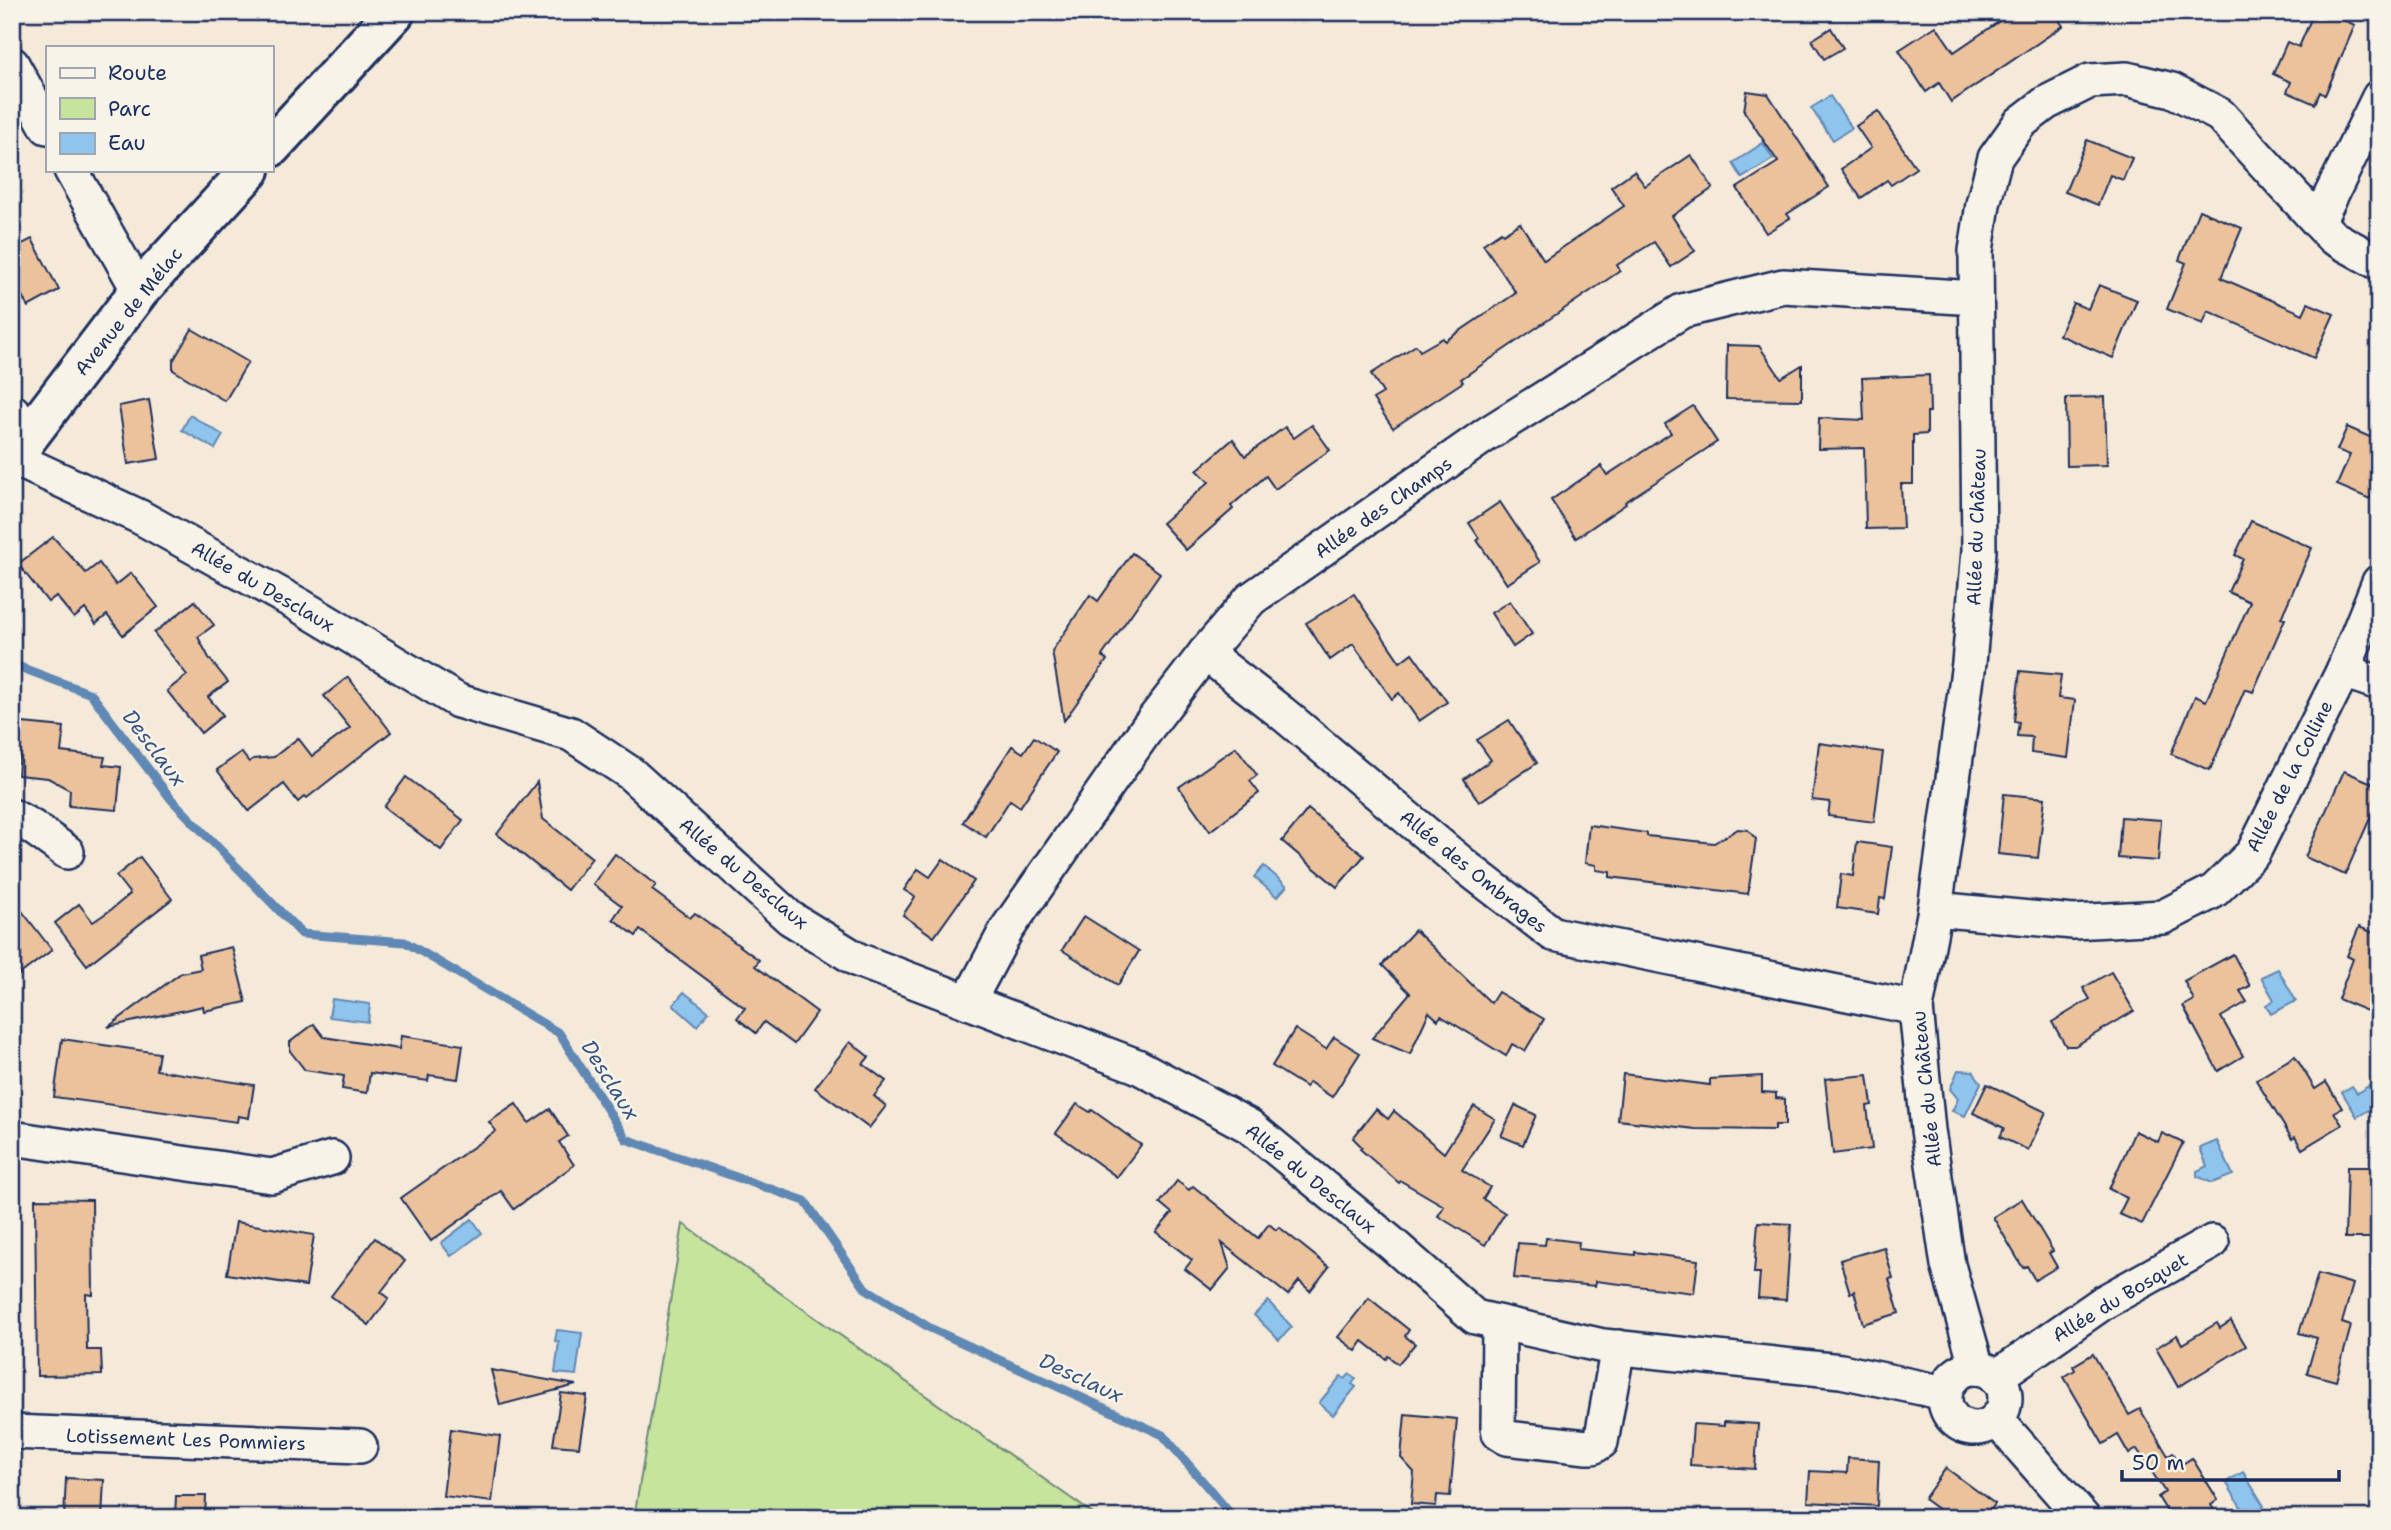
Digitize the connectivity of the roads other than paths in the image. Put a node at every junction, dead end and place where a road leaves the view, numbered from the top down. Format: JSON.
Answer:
{"nodes":[{"id":1,"x":395,"y":12,"type":"edge"},
{"id":2,"x":12,"y":64,"type":"edge"},
{"id":3,"x":2379,"y":97,"type":"edge"},
{"id":4,"x":46,"y":125,"type":"edge"},
{"id":5,"x":273,"y":145,"type":"edge"},
{"id":6,"x":72,"y":172,"type":"edge"},
{"id":7,"x":248,"y":172,"type":"edge"},
{"id":8,"x":2318,"y":222,"type":"junction"},
{"id":9,"x":2379,"y":263,"type":"edge"},
{"id":10,"x":139,"y":291,"type":"junction"},
{"id":11,"x":1976,"y":298,"type":"junction"},
{"id":12,"x":18,"y":440,"type":"edge"},
{"id":13,"x":2379,"y":582,"type":"edge"},
{"id":14,"x":1205,"y":653,"type":"junction"},
{"id":15,"x":2343,"y":671,"type":"junction"},
{"id":16,"x":2379,"y":683,"type":"edge"},
{"id":17,"x":12,"y":816,"type":"edge"},
{"id":18,"x":67,"y":852,"type":"dead end"},
{"id":19,"x":1935,"y":909,"type":"junction"},
{"id":20,"x":968,"y":1002,"type":"junction"},
{"id":21,"x":1916,"y":1008,"type":"junction"},
{"id":22,"x":12,"y":1138,"type":"edge"},
{"id":23,"x":332,"y":1158,"type":"dead end"},
{"id":24,"x":2212,"y":1242,"type":"dead end"},
{"id":25,"x":1499,"y":1323,"type":"junction"},
{"id":26,"x":1618,"y":1347,"type":"junction"},
{"id":27,"x":1986,"y":1372,"type":"junction"},
{"id":28,"x":1945,"y":1393,"type":"junction"},
{"id":29,"x":1996,"y":1419,"type":"junction"},
{"id":30,"x":12,"y":1432,"type":"edge"},
{"id":31,"x":360,"y":1446,"type":"dead end"},
{"id":32,"x":2082,"y":1518,"type":"edge"}],
"edges":[{"from":1,"to":5,"type":"street"},
{"from":2,"to":4,"type":"street"},
{"from":3,"to":8,"type":"street"},
{"from":6,"to":10,"type":"street"},
{"from":7,"to":10,"type":"street","name":"Avenue de Mélac"},
{"from":8,"to":9,"type":"street","name":"Allée du Château"},
{"from":8,"to":11,"type":"street","name":"Allée du Château"},
{"from":10,"to":12,"type":"street","name":"Avenue de Mélac"},
{"from":11,"to":14,"type":"street","name":"Allée des Champs"},
{"from":11,"to":19,"type":"street","name":"Allée du Château"},
{"from":12,"to":20,"type":"street","name":"Allée du Desclaux"},
{"from":13,"to":15,"type":"street","name":"Allée de la Colline"},
{"from":14,"to":20,"type":"street","name":"Allée des Champs"},
{"from":14,"to":21,"type":"street","name":"Allée des Ombrages"},
{"from":15,"to":16,"type":"street"},
{"from":15,"to":19,"type":"street","name":"Allée de la Colline"},
{"from":17,"to":18,"type":"street"},
{"from":19,"to":21,"type":"street","name":"Allée du Château"},
{"from":20,"to":25,"type":"street","name":"Allée du Desclaux"},
{"from":21,"to":27,"type":"street","name":"Allée du Château"},
{"from":22,"to":23,"type":"street"},
{"from":24,"to":27,"type":"street","name":"Allée du Bosquet"},
{"from":25,"to":26,"type":"street","name":"Allée du Desclaux"},
{"from":25,"to":26,"type":"street"},
{"from":26,"to":28,"type":"street","name":"Allée du Desclaux"},
{"from":27,"to":28,"type":"street"},
{"from":27,"to":29,"type":"street"},
{"from":28,"to":29,"type":"street"},
{"from":29,"to":32,"type":"street"},
{"from":30,"to":31,"type":"street","name":"Lotissement Les Pommiers"}]}
